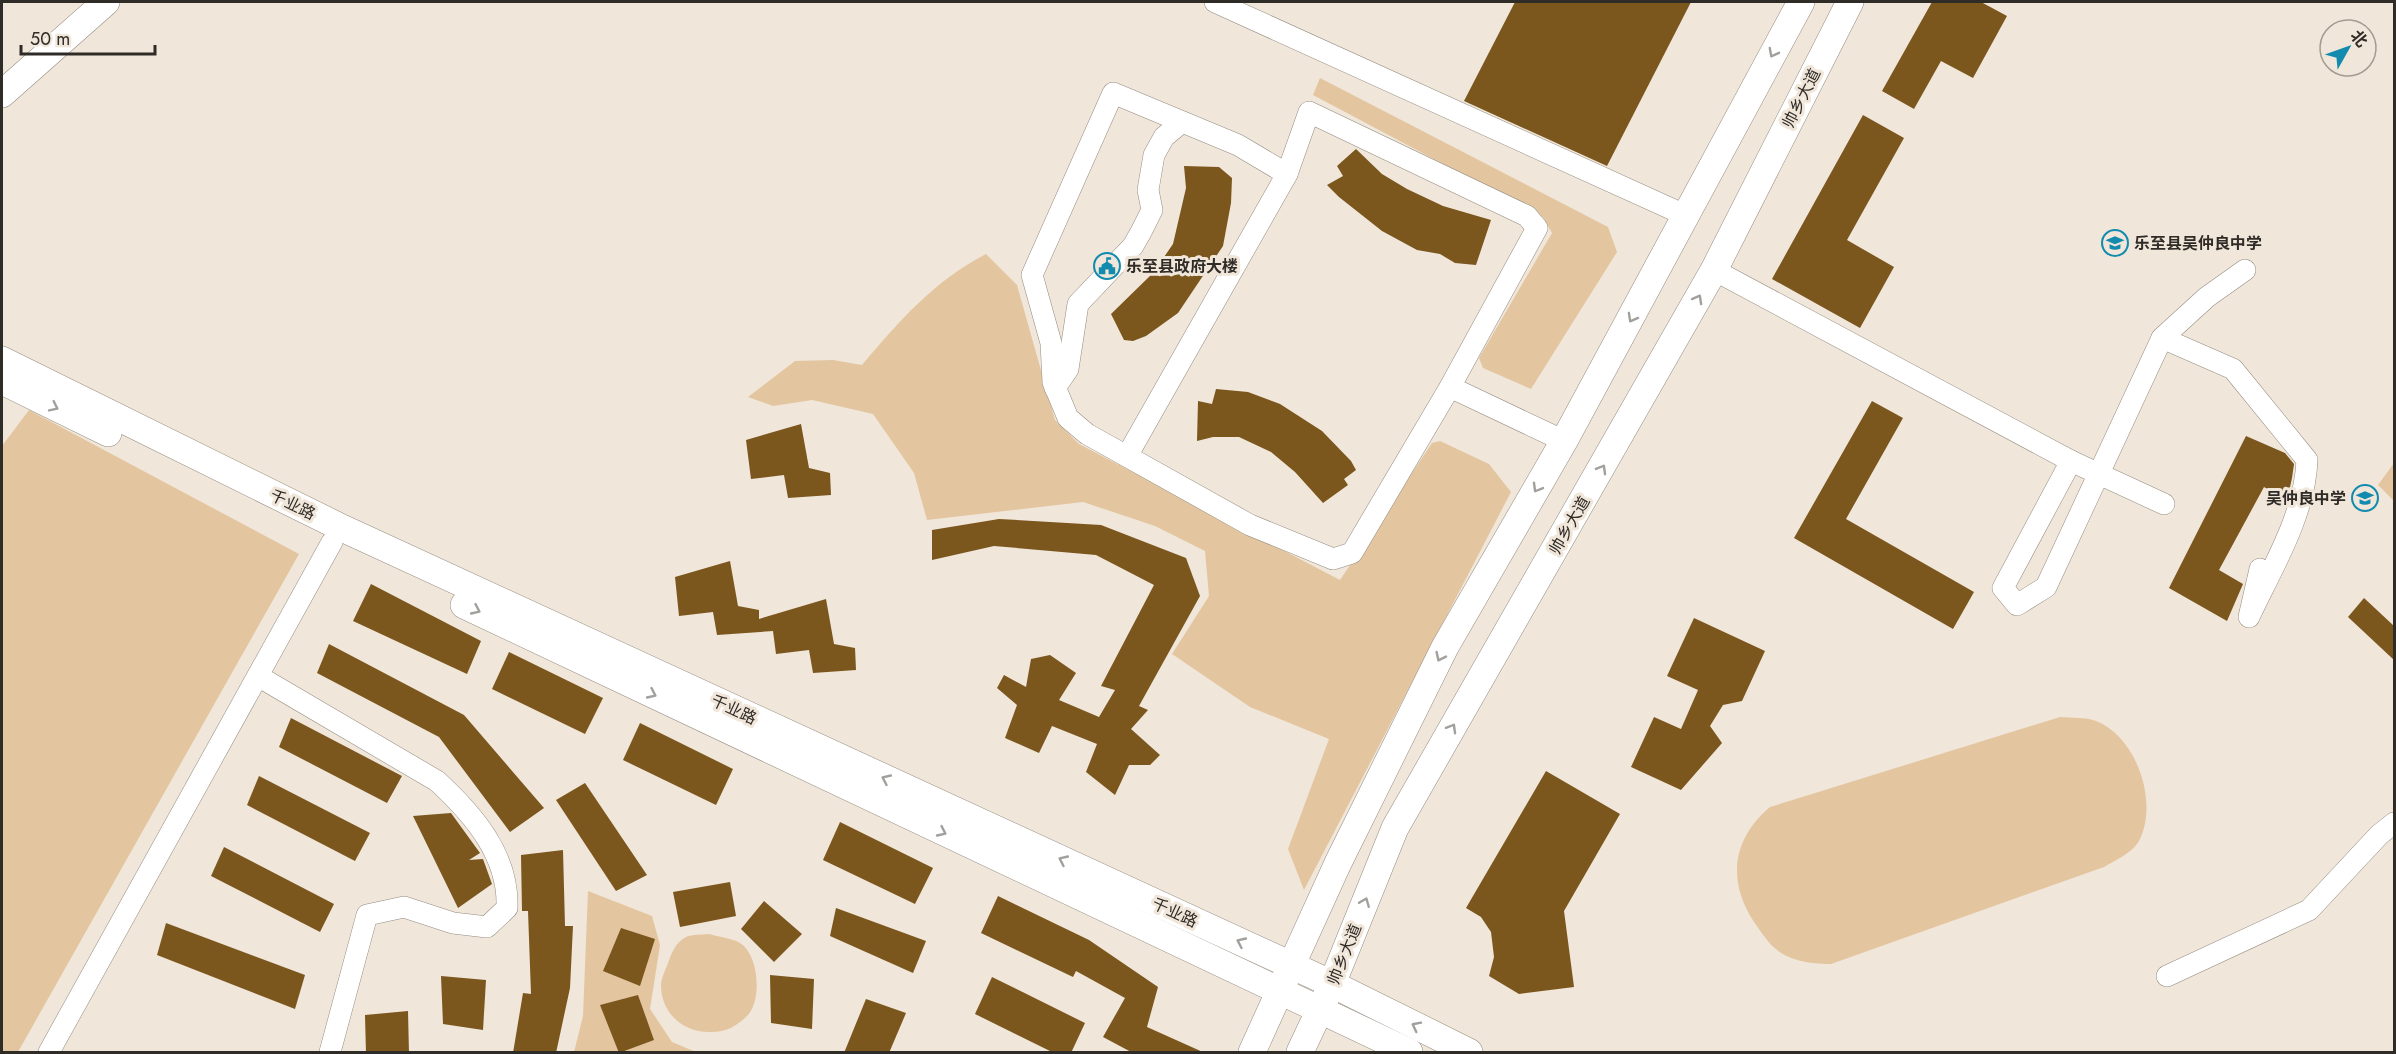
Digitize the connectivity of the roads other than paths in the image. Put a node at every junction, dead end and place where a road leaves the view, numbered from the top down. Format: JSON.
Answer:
{"nodes":[{"id":1,"x":80,"y":2,"type":"edge"},
{"id":2,"x":106,"y":2,"type":"edge"},
{"id":3,"x":1215,"y":2,"type":"edge"},
{"id":4,"x":1801,"y":2,"type":"edge"},
{"id":5,"x":1850,"y":2,"type":"edge"},
{"id":6,"x":2,"y":70,"type":"edge"},
{"id":7,"x":2,"y":94,"type":"edge"},
{"id":8,"x":1182,"y":122,"type":"junction"},
{"id":9,"x":1287,"y":174,"type":"junction"},
{"id":10,"x":1687,"y":216,"type":"junction"},
{"id":11,"x":1714,"y":270,"type":"junction"},
{"id":12,"x":2245,"y":270,"type":"dead end"},
{"id":13,"x":2162,"y":338,"type":"junction"},
{"id":14,"x":2,"y":360,"type":"edge"},
{"id":15,"x":2,"y":381,"type":"edge"},
{"id":16,"x":1450,"y":387,"type":"junction"},
{"id":17,"x":1055,"y":388,"type":"junction"},
{"id":18,"x":1564,"y":441,"type":"junction"},
{"id":19,"x":1126,"y":456,"type":"junction"},
{"id":20,"x":2071,"y":461,"type":"junction"},
{"id":21,"x":2099,"y":475,"type":"junction"},
{"id":22,"x":2164,"y":504,"type":"dead end"},
{"id":23,"x":332,"y":542,"type":"junction"},
{"id":24,"x":2260,"y":569,"type":"dead end"},
{"id":25,"x":258,"y":676,"type":"junction"},
{"id":26,"x":2394,"y":823,"type":"edge"},
{"id":27,"x":1291,"y":965,"type":"junction"},
{"id":28,"x":2167,"y":976,"type":"dead end"},
{"id":29,"x":1332,"y":984,"type":"junction"},
{"id":30,"x":1280,"y":992,"type":"junction"},
{"id":31,"x":1321,"y":1010,"type":"junction"},
{"id":32,"x":49,"y":1053,"type":"edge"},
{"id":33,"x":330,"y":1053,"type":"edge"},
{"id":34,"x":1252,"y":1053,"type":"edge"},
{"id":35,"x":1300,"y":1053,"type":"edge"},
{"id":36,"x":1408,"y":1053,"type":"edge"},
{"id":37,"x":1469,"y":1053,"type":"edge"}],
"edges":[{"from":1,"to":6,"type":"main road"},
{"from":2,"to":7,"type":"main road"},
{"from":3,"to":10,"type":"street"},
{"from":4,"to":10,"type":"main road","one_way":true},
{"from":5,"to":11,"type":"main road","name":"帅乡大道"},
{"from":8,"to":9,"type":"street"},
{"from":8,"to":17,"type":"street"},
{"from":8,"to":17,"type":"street"},
{"from":9,"to":16,"type":"street"},
{"from":9,"to":19,"type":"street"},
{"from":10,"to":18,"type":"main road","one_way":true},
{"from":11,"to":20,"type":"street"},
{"from":29,"to":11,"type":"main road","name":"帅乡大道","one_way":true},
{"from":12,"to":13,"type":"street"},
{"from":13,"to":21,"type":"street"},
{"from":13,"to":24,"type":"street"},
{"from":27,"to":14,"type":"main road","name":"千业路","one_way":true},
{"from":15,"to":23,"type":"main road","name":"千业路","one_way":true},
{"from":16,"to":18,"type":"street"},
{"from":16,"to":19,"type":"street"},
{"from":17,"to":19,"type":"street"},
{"from":18,"to":27,"type":"main road","one_way":true},
{"from":20,"to":21,"type":"street"},
{"from":20,"to":21,"type":"street"},
{"from":21,"to":22,"type":"street"},
{"from":23,"to":25,"type":"street"},
{"from":23,"to":30,"type":"main road","name":"千业路","one_way":true},
{"from":25,"to":32,"type":"street"},
{"from":25,"to":33,"type":"street"},
{"from":26,"to":28,"type":"street"},
{"from":27,"to":29,"type":"main road","name":"千业路"},
{"from":27,"to":30,"type":"main road"},
{"from":29,"to":31,"type":"main road","name":"帅乡大道"},
{"from":37,"to":29,"type":"main road","name":"千业路","one_way":true},
{"from":30,"to":31,"type":"main road","name":"千业路"},
{"from":30,"to":34,"type":"main road"},
{"from":31,"to":35,"type":"main road","name":"帅乡大道"},
{"from":31,"to":36,"type":"main road","name":"千业路"}]}
